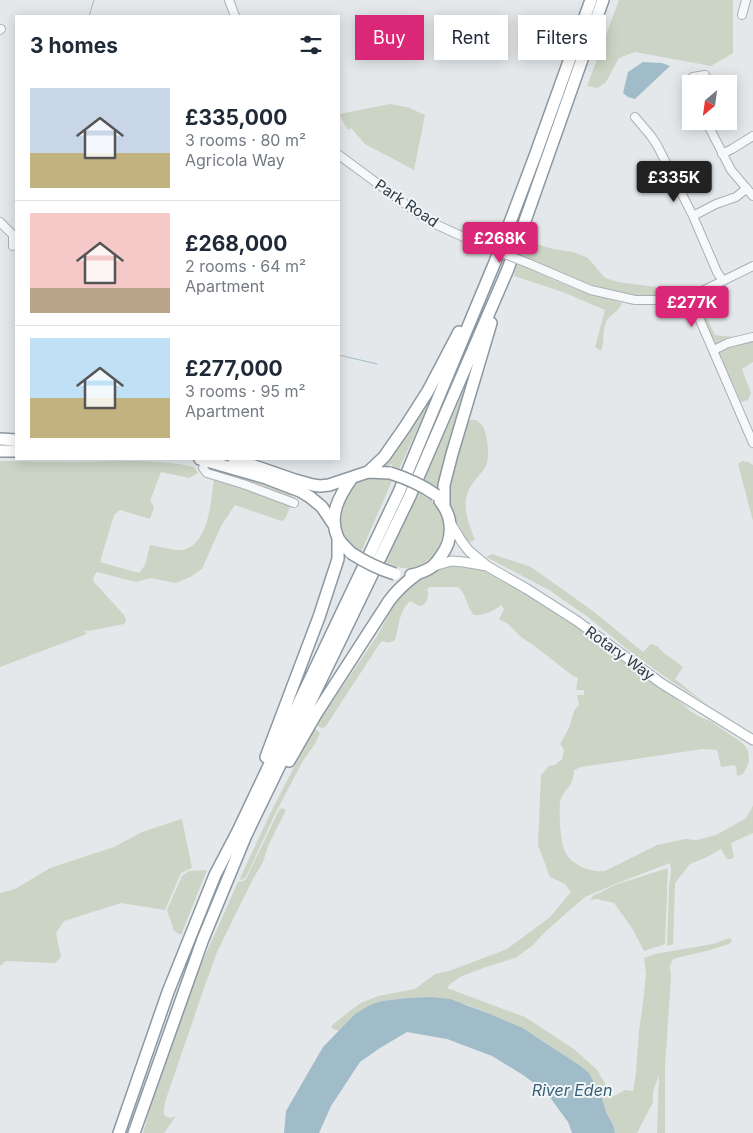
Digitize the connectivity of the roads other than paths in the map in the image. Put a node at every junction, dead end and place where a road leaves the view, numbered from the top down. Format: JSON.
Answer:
{"nodes":[{"id":1,"x":229,"y":0,"type":"edge"},
{"id":2,"x":591,"y":0,"type":"edge"},
{"id":3,"x":603,"y":0,"type":"edge"},
{"id":4,"x":746,"y":0,"type":"edge"},
{"id":5,"x":235,"y":15,"type":"edge"},
{"id":6,"x":742,"y":15,"type":"dead end"},
{"id":7,"x":635,"y":117,"type":"dead end"},
{"id":8,"x":710,"y":130,"type":"edge"},
{"id":9,"x":753,"y":136,"type":"edge"},
{"id":10,"x":722,"y":154,"type":"junction"},
{"id":11,"x":340,"y":156,"type":"edge"},
{"id":12,"x":746,"y":189,"type":"junction"},
{"id":13,"x":753,"y":196,"type":"edge"},
{"id":14,"x":693,"y":216,"type":"junction"},
{"id":15,"x":0,"y":222,"type":"edge"},
{"id":16,"x":13,"y":246,"type":"dead end"},
{"id":17,"x":495,"y":262,"type":"junction"},
{"id":18,"x":753,"y":266,"type":"edge"},
{"id":19,"x":508,"y":269,"type":"junction"},
{"id":20,"x":723,"y":280,"type":"junction"},
{"id":21,"x":690,"y":297,"type":"junction"},
{"id":22,"x":753,"y":337,"type":"edge"},
{"id":23,"x":714,"y":350,"type":"junction"},
{"id":24,"x":0,"y":439,"type":"edge"},
{"id":25,"x":15,"y":440,"type":"edge"},
{"id":26,"x":753,"y":443,"type":"edge"},
{"id":27,"x":0,"y":451,"type":"edge"},
{"id":28,"x":15,"y":451,"type":"edge"},
{"id":29,"x":203,"y":460,"type":"edge"},
{"id":30,"x":206,"y":460,"type":"edge"},
{"id":31,"x":237,"y":460,"type":"edge"},
{"id":32,"x":368,"y":472,"type":"junction"},
{"id":33,"x":352,"y":478,"type":"junction"},
{"id":34,"x":294,"y":503,"type":"dead end"},
{"id":35,"x":444,"y":505,"type":"junction"},
{"id":36,"x":451,"y":524,"type":"junction"},
{"id":37,"x":334,"y":525,"type":"junction"},
{"id":38,"x":338,"y":538,"type":"junction"},
{"id":39,"x":434,"y":566,"type":"junction"},
{"id":40,"x":487,"y":566,"type":"junction"},
{"id":41,"x":417,"y":574,"type":"junction"},
{"id":42,"x":753,"y":740,"type":"edge"},
{"id":43,"x":242,"y":833,"type":"junction"},
{"id":44,"x":120,"y":1131,"type":"edge"},
{"id":45,"x":135,"y":1132,"type":"edge"}],
"edges":[{"from":1,"to":5,"type":"street"},
{"from":2,"to":17,"type":"highway"},
{"from":3,"to":19,"type":"highway"},
{"from":4,"to":6,"type":"street"},
{"from":7,"to":14,"type":"street"},
{"from":8,"to":10,"type":"street"},
{"from":9,"to":10,"type":"street"},
{"from":10,"to":12,"type":"street"},
{"from":11,"to":21,"type":"street","name":"Park Road","bridge":true},
{"from":12,"to":13,"type":"street"},
{"from":12,"to":14,"type":"street"},
{"from":14,"to":20,"type":"street"},
{"from":15,"to":16,"type":"street"},
{"from":17,"to":32,"type":"highway"},
{"from":17,"to":43,"type":"highway"},
{"from":18,"to":20,"type":"street"},
{"from":19,"to":35,"type":"highway"},
{"from":19,"to":43,"type":"highway"},
{"from":20,"to":21,"type":"street"},
{"from":21,"to":23,"type":"street"},
{"from":22,"to":23,"type":"street"},
{"from":23,"to":26,"type":"street"},
{"from":24,"to":25,"type":"highway"},
{"from":27,"to":28,"type":"highway"},
{"from":29,"to":34,"type":"street"},
{"from":30,"to":37,"type":"highway"},
{"from":31,"to":33,"type":"highway"},
{"from":32,"to":33,"type":"highway"},
{"from":32,"to":35,"type":"highway","bridge":true},
{"from":33,"to":37,"type":"highway"},
{"from":35,"to":36,"type":"highway"},
{"from":36,"to":39,"type":"highway"},
{"from":36,"to":40,"type":"main road","name":"Rotary Way"},
{"from":37,"to":38,"type":"highway"},
{"from":38,"to":41,"type":"highway","bridge":true},
{"from":38,"to":43,"type":"highway"},
{"from":39,"to":40,"type":"main road","name":"Rotary Way"},
{"from":39,"to":41,"type":"highway"},
{"from":40,"to":42,"type":"main road","name":"Rotary Way"},
{"from":41,"to":43,"type":"highway"},
{"from":43,"to":44,"type":"highway"},
{"from":43,"to":45,"type":"highway"}]}
